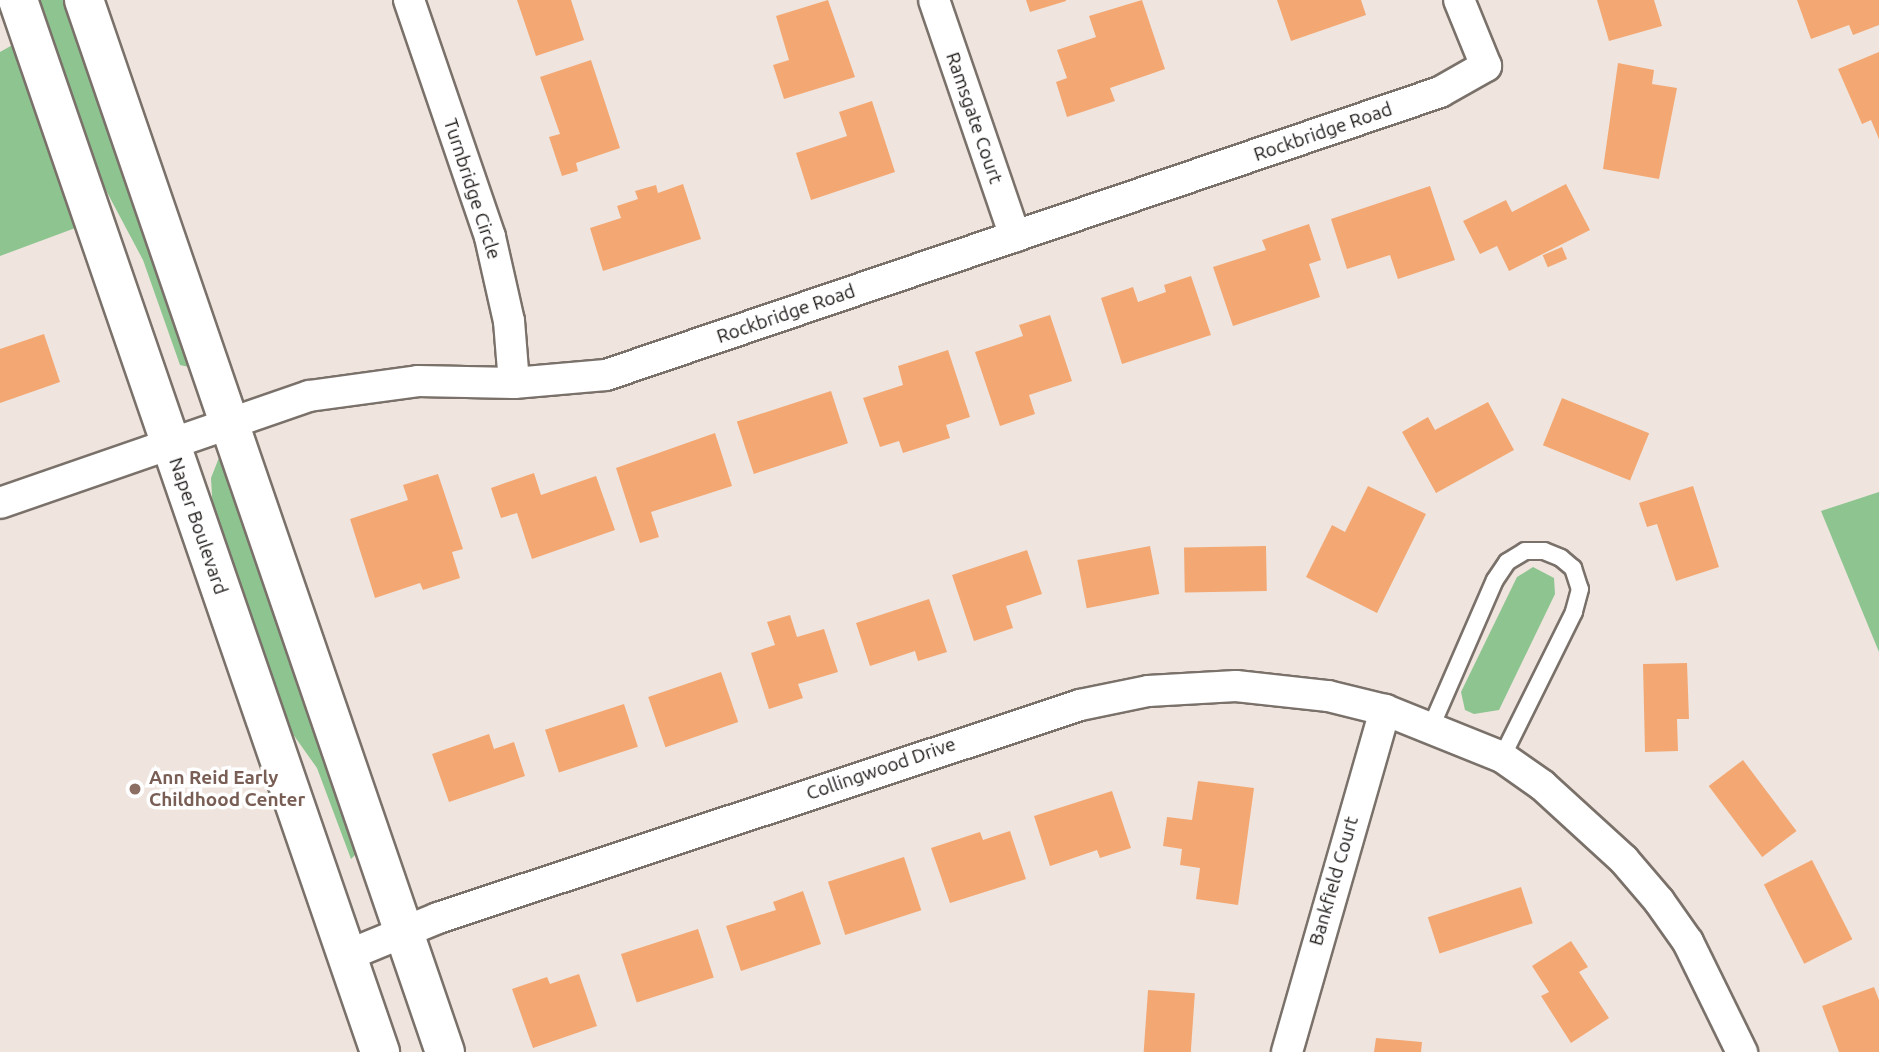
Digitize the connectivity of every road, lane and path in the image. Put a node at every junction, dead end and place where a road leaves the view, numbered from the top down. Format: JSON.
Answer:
{"nodes":[{"id":1,"x":18,"y":0,"type":"edge"},
{"id":2,"x":84,"y":0,"type":"edge"},
{"id":3,"x":409,"y":0,"type":"edge"},
{"id":4,"x":934,"y":0,"type":"edge"},
{"id":5,"x":1459,"y":0,"type":"edge"},
{"id":6,"x":1015,"y":236,"type":"junction"},
{"id":7,"x":514,"y":383,"type":"junction"},
{"id":8,"x":231,"y":424,"type":"junction"},
{"id":9,"x":170,"y":443,"type":"junction"},
{"id":10,"x":0,"y":503,"type":"edge"},
{"id":11,"x":1385,"y":710,"type":"junction"},
{"id":12,"x":1431,"y":727,"type":"junction"},
{"id":13,"x":1502,"y":757,"type":"junction"},
{"id":14,"x":403,"y":932,"type":"junction"},
{"id":15,"x":346,"y":956,"type":"junction"},
{"id":16,"x":380,"y":1052,"type":"edge"},
{"id":17,"x":445,"y":1052,"type":"edge"},
{"id":18,"x":1287,"y":1052,"type":"edge"},
{"id":19,"x":1742,"y":1052,"type":"edge"}],
"edges":[{"from":1,"to":9,"type":"main road","name":"Naper Boulevard"},
{"from":2,"to":8,"type":"main road"},
{"from":3,"to":7,"type":"street","name":"Turnbridge Circle"},
{"from":4,"to":6,"type":"street","name":"Ramsgate Court"},
{"from":5,"to":6,"type":"street","name":"Rockbridge Road"},
{"from":6,"to":7,"type":"street","name":"Rockbridge Road"},
{"from":7,"to":8,"type":"street","name":"Rockbridge Road"},
{"from":8,"to":9,"type":"street","name":"Rockbridge Road"},
{"from":8,"to":14,"type":"main road"},
{"from":9,"to":10,"type":"street","name":"Rockbridge Road"},
{"from":9,"to":15,"type":"main road","name":"Naper Boulevard"},
{"from":11,"to":12,"type":"street","name":"Collingwood Drive"},
{"from":11,"to":14,"type":"street","name":"Collingwood Drive"},
{"from":11,"to":18,"type":"street","name":"Bankfield Court"},
{"from":12,"to":13,"type":"street","name":"Collingwood Drive"},
{"from":12,"to":13,"type":"lane"},
{"from":13,"to":19,"type":"street","name":"Collingwood Drive"},
{"from":14,"to":15,"type":"street","name":"Collingwood Drive"},
{"from":14,"to":17,"type":"main road"},
{"from":15,"to":16,"type":"main road","name":"Naper Boulevard"}]}
